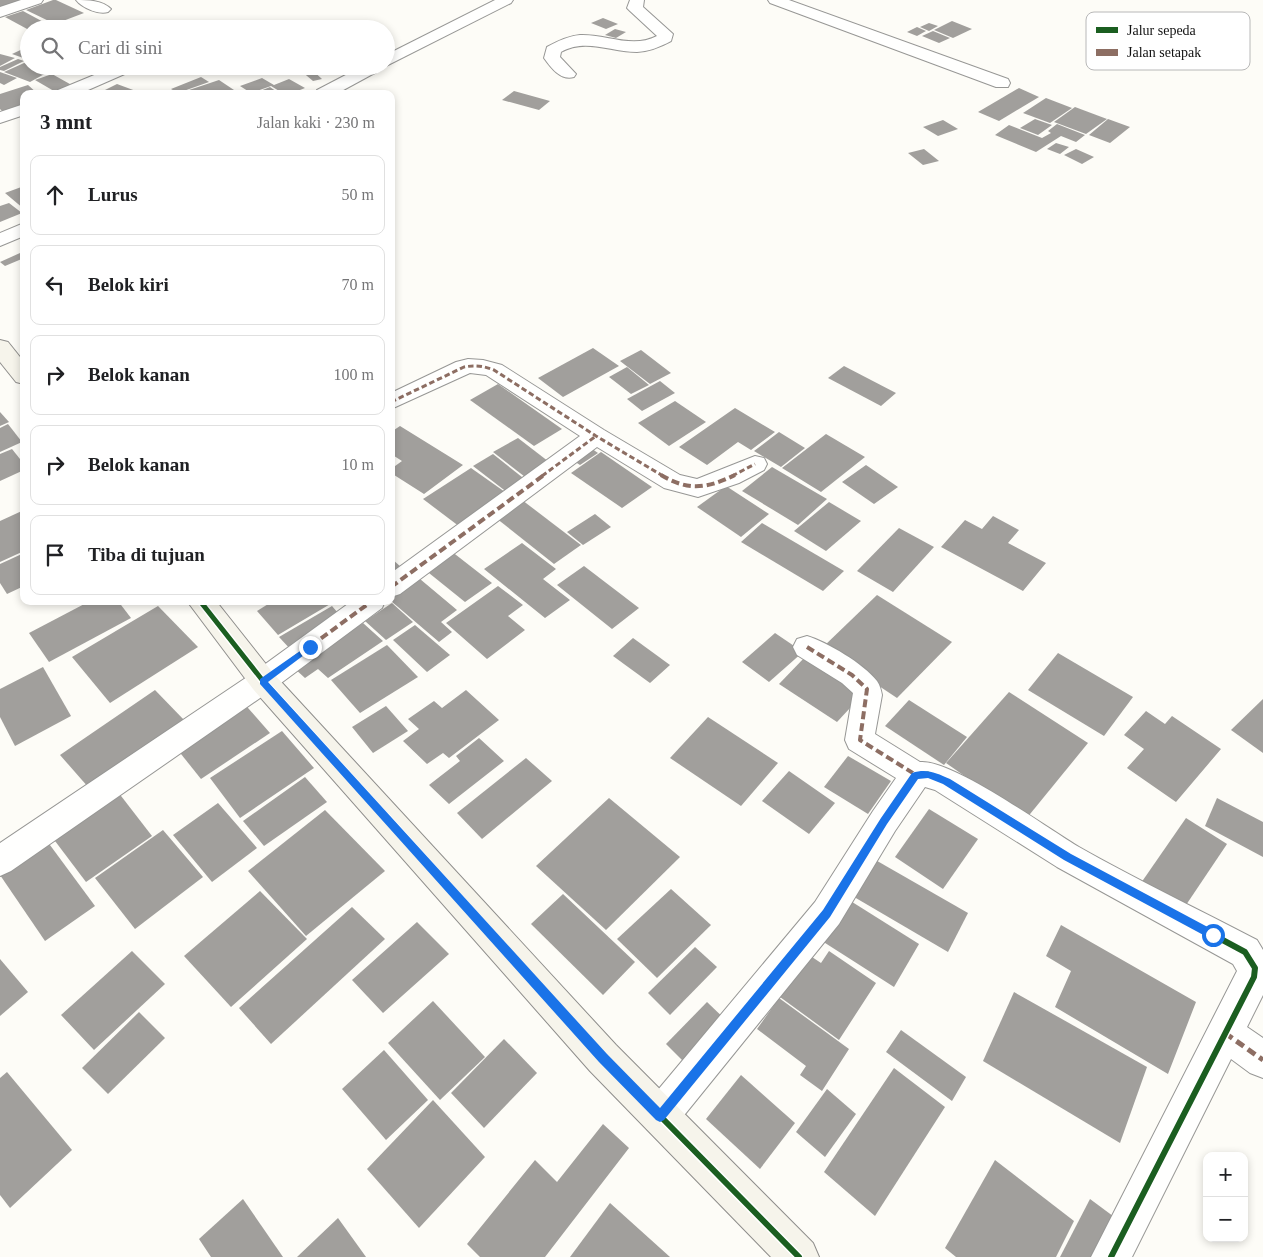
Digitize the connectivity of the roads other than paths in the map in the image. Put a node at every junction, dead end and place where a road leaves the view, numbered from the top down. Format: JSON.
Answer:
{"nodes":[{"id":1,"x":36,"y":0,"type":"edge"},
{"id":2,"x":83,"y":0,"type":"edge"},
{"id":3,"x":506,"y":0,"type":"edge"},
{"id":4,"x":637,"y":0,"type":"edge"},
{"id":5,"x":775,"y":0,"type":"edge"},
{"id":6,"x":103,"y":9,"type":"dead end"},
{"id":7,"x":0,"y":12,"type":"edge"},
{"id":8,"x":395,"y":56,"type":"edge"},
{"id":9,"x":568,"y":74,"type":"dead end"},
{"id":10,"x":109,"y":75,"type":"edge"},
{"id":11,"x":359,"y":75,"type":"edge"},
{"id":12,"x":1002,"y":83,"type":"dead end"},
{"id":13,"x":73,"y":90,"type":"edge"},
{"id":14,"x":331,"y":90,"type":"edge"},
{"id":15,"x":20,"y":110,"type":"edge"},
{"id":16,"x":0,"y":118,"type":"edge"},
{"id":17,"x":20,"y":231,"type":"edge"},
{"id":18,"x":0,"y":240,"type":"edge"},
{"id":19,"x":0,"y":347,"type":"edge"},
{"id":20,"x":20,"y":372,"type":"edge"},
{"id":21,"x":395,"y":400,"type":"edge"},
{"id":22,"x":596,"y":436,"type":"junction"},
{"id":23,"x":755,"y":464,"type":"dead end"},
{"id":24,"x":395,"y":584,"type":"edge"},
{"id":25,"x":203,"y":605,"type":"edge"},
{"id":26,"x":367,"y":605,"type":"edge"},
{"id":27,"x":807,"y":647,"type":"dead end"},
{"id":28,"x":263,"y":681,"type":"junction"},
{"id":29,"x":916,"y":775,"type":"junction"},
{"id":30,"x":0,"y":861,"type":"edge"},
{"id":31,"x":1225,"y":1033,"type":"junction"},
{"id":32,"x":1263,"y":1060,"type":"edge"},
{"id":33,"x":660,"y":1116,"type":"junction"},
{"id":34,"x":795,"y":1256,"type":"edge"},
{"id":35,"x":1111,"y":1257,"type":"edge"}],
"edges":[{"from":1,"to":7,"type":"street"},
{"from":2,"to":6,"type":"street"},
{"from":3,"to":8,"type":"street"},
{"from":4,"to":9,"type":"street"},
{"from":5,"to":12,"type":"street"},
{"from":10,"to":13,"type":"street"},
{"from":11,"to":14,"type":"street"},
{"from":15,"to":16,"type":"street"},
{"from":17,"to":18,"type":"street"},
{"from":19,"to":20,"type":"street"},
{"from":21,"to":22,"type":"street"},
{"from":22,"to":23,"type":"street"},
{"from":22,"to":24,"type":"street"},
{"from":25,"to":28,"type":"street"},
{"from":26,"to":28,"type":"street"},
{"from":27,"to":29,"type":"street"},
{"from":28,"to":30,"type":"street"},
{"from":28,"to":33,"type":"street"},
{"from":29,"to":31,"type":"street"},
{"from":29,"to":33,"type":"street"},
{"from":31,"to":32,"type":"street"},
{"from":31,"to":35,"type":"street"},
{"from":33,"to":34,"type":"street"}]}
